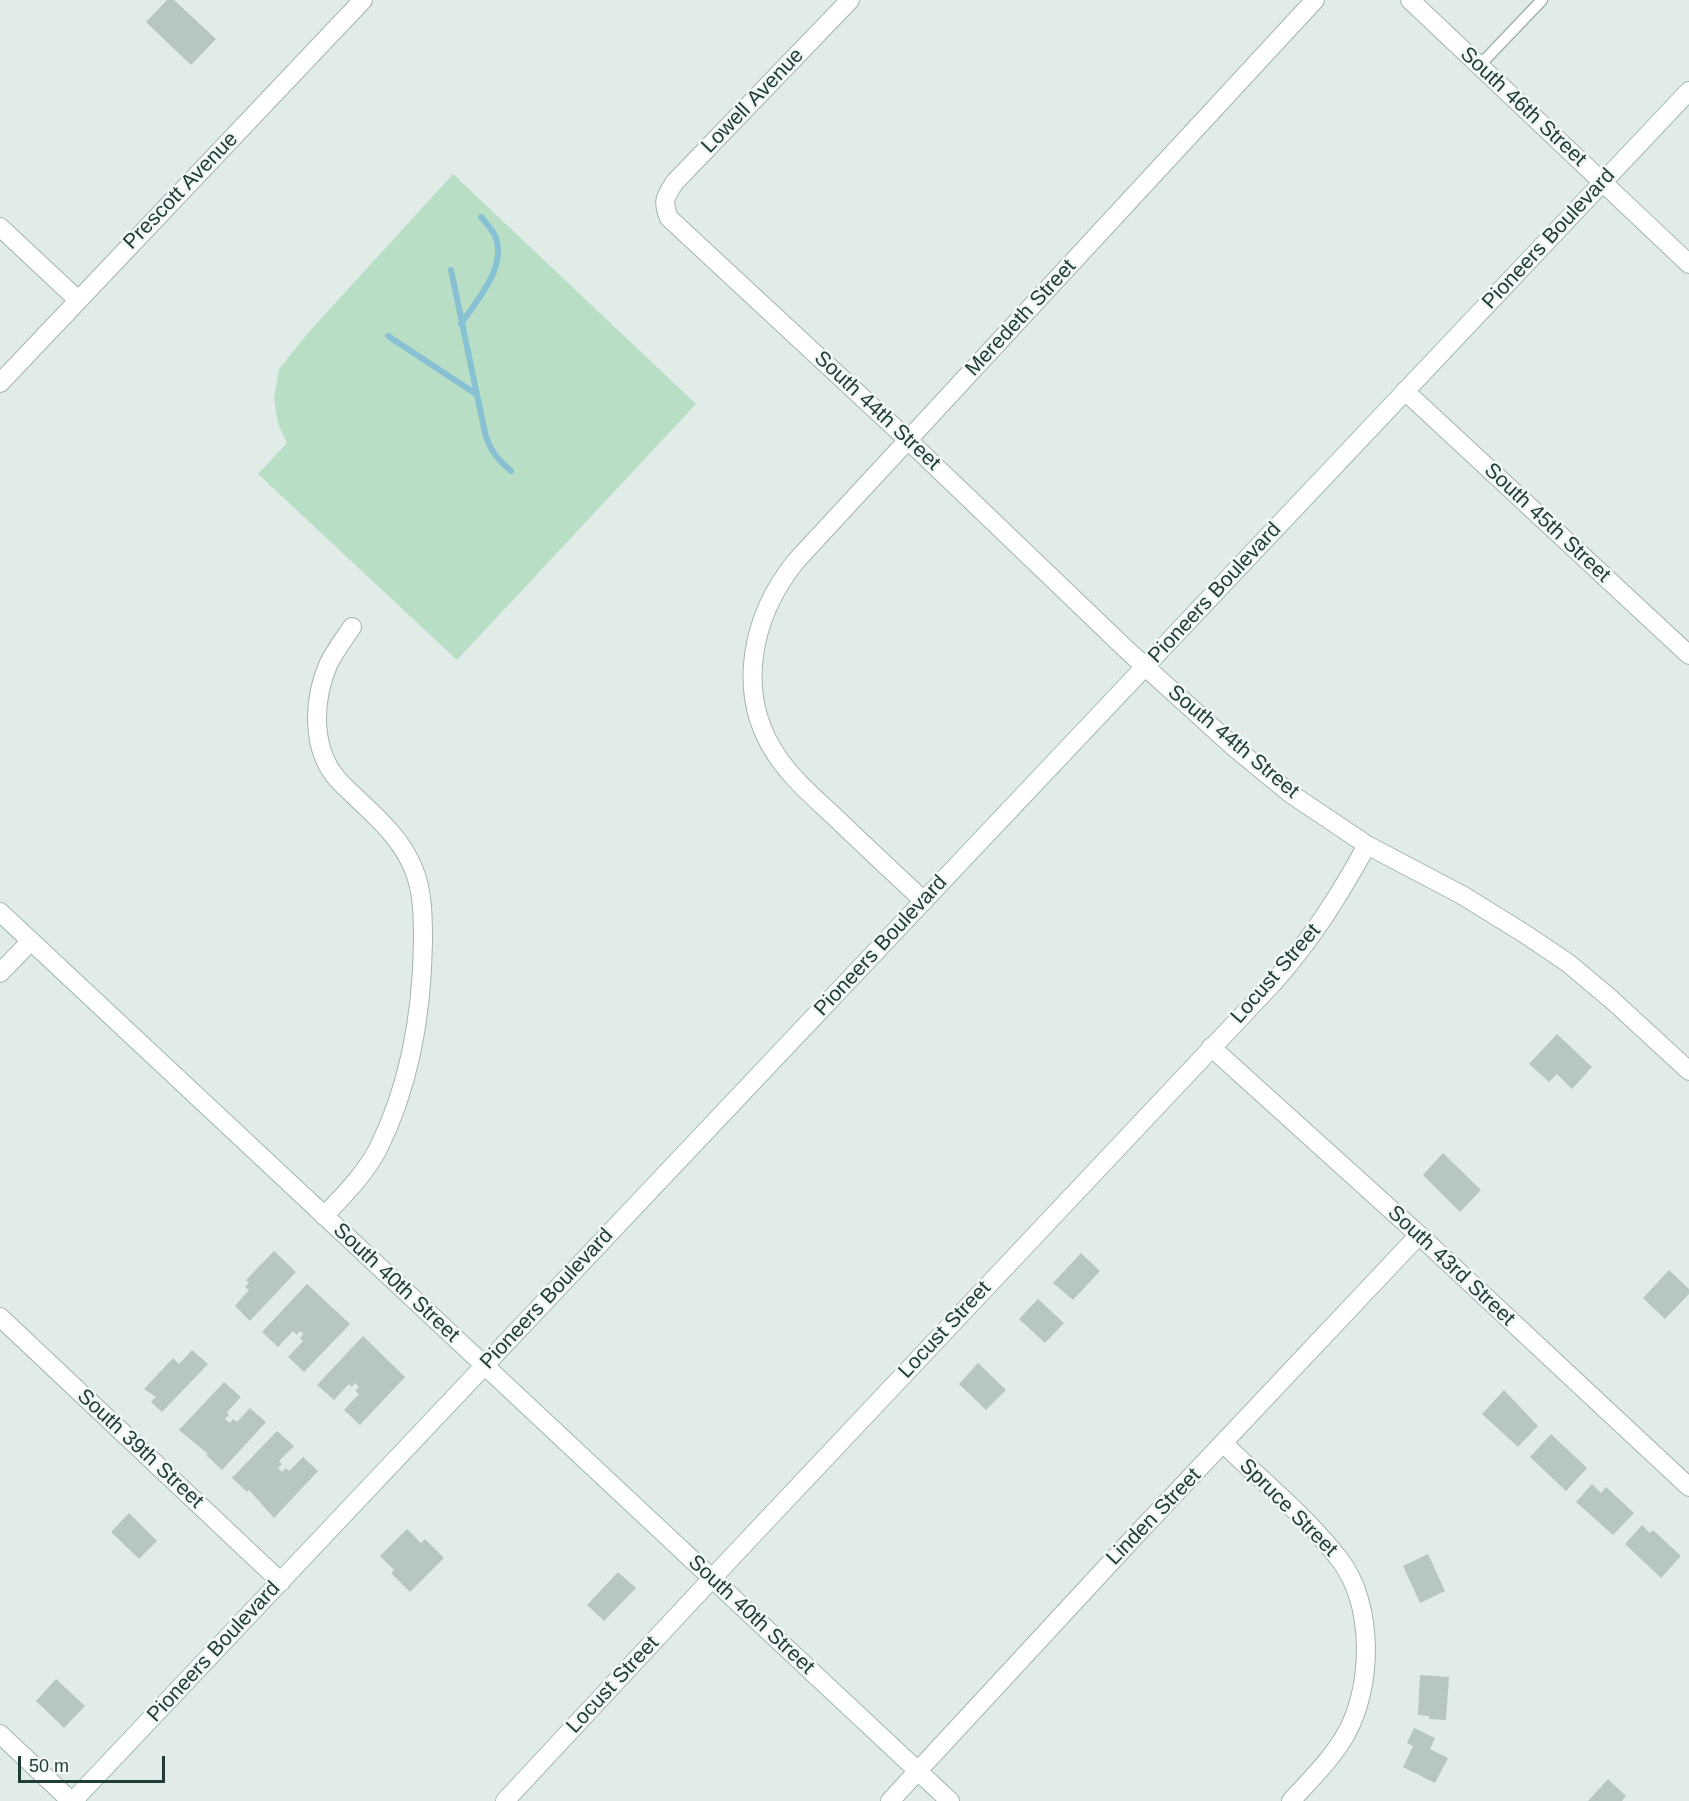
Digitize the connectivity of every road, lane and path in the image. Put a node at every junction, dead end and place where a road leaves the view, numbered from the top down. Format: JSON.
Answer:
{"nodes":[{"id":1,"x":363,"y":0,"type":"edge"},
{"id":2,"x":850,"y":0,"type":"edge"},
{"id":3,"x":1315,"y":0,"type":"edge"},
{"id":4,"x":1410,"y":0,"type":"edge"},
{"id":5,"x":1542,"y":0,"type":"edge"},
{"id":6,"x":1479,"y":66,"type":"junction"},
{"id":7,"x":1689,"y":91,"type":"edge"},
{"id":8,"x":1603,"y":182,"type":"junction"},
{"id":9,"x":665,"y":207,"type":"joint"},
{"id":10,"x":0,"y":227,"type":"edge"},
{"id":11,"x":1689,"y":264,"type":"edge"},
{"id":12,"x":78,"y":300,"type":"junction"},
{"id":13,"x":0,"y":383,"type":"edge"},
{"id":14,"x":1405,"y":391,"type":"junction"},
{"id":15,"x":908,"y":440,"type":"junction"},
{"id":16,"x":352,"y":627,"type":"dead end"},
{"id":17,"x":1689,"y":655,"type":"edge"},
{"id":18,"x":1145,"y":667,"type":"junction"},
{"id":19,"x":1367,"y":845,"type":"junction"},
{"id":20,"x":924,"y":901,"type":"junction"},
{"id":21,"x":0,"y":912,"type":"edge"},
{"id":22,"x":31,"y":941,"type":"junction"},
{"id":23,"x":0,"y":973,"type":"edge"},
{"id":24,"x":1211,"y":1047,"type":"junction"},
{"id":25,"x":1689,"y":1071,"type":"edge"},
{"id":26,"x":324,"y":1216,"type":"junction"},
{"id":27,"x":1419,"y":1235,"type":"junction"},
{"id":28,"x":0,"y":1317,"type":"edge"},
{"id":29,"x":483,"y":1365,"type":"junction"},
{"id":30,"x":1224,"y":1444,"type":"junction"},
{"id":31,"x":1689,"y":1487,"type":"edge"},
{"id":32,"x":712,"y":1578,"type":"junction"},
{"id":33,"x":281,"y":1581,"type":"junction"},
{"id":34,"x":0,"y":1734,"type":"edge"},
{"id":35,"x":917,"y":1771,"type":"junction"},
{"id":36,"x":72,"y":1801,"type":"edge"},
{"id":37,"x":505,"y":1801,"type":"edge"},
{"id":38,"x":890,"y":1801,"type":"edge"},
{"id":39,"x":950,"y":1801,"type":"edge"},
{"id":40,"x":1291,"y":1801,"type":"edge"}],
"edges":[{"from":1,"to":12,"type":"street","name":"Prescott Avenue"},
{"from":2,"to":9,"type":"street","name":"Lowell Avenue"},
{"from":3,"to":15,"type":"street","name":"Meredeth Street"},
{"from":4,"to":6,"type":"street","name":"South 46th Street"},
{"from":5,"to":6,"type":"lane"},
{"from":6,"to":8,"type":"street","name":"South 46th Street"},
{"from":7,"to":8,"type":"street","name":"Pioneers Boulevard"},
{"from":8,"to":11,"type":"street","name":"South 46th Street"},
{"from":8,"to":14,"type":"street","name":"Pioneers Boulevard"},
{"from":9,"to":15,"type":"street","name":"South 44th Street"},
{"from":10,"to":12,"type":"street"},
{"from":12,"to":13,"type":"street","name":"Prescott Avenue"},
{"from":14,"to":17,"type":"street","name":"South 45th Street"},
{"from":14,"to":18,"type":"street","name":"Pioneers Boulevard"},
{"from":15,"to":18,"type":"street","name":"South 44th Street"},
{"from":15,"to":20,"type":"street","name":"Meredeth Street"},
{"from":16,"to":26,"type":"street"},
{"from":18,"to":19,"type":"street","name":"South 44th Street"},
{"from":18,"to":20,"type":"street","name":"Pioneers Boulevard"},
{"from":19,"to":24,"type":"street","name":"Locust Street"},
{"from":19,"to":25,"type":"street","name":"South 44th Street"},
{"from":20,"to":29,"type":"street","name":"Pioneers Boulevard"},
{"from":21,"to":22,"type":"street","name":"South 40th Street"},
{"from":22,"to":23,"type":"street"},
{"from":22,"to":26,"type":"street","name":"South 40th Street"},
{"from":24,"to":27,"type":"street","name":"South 43rd Street"},
{"from":24,"to":32,"type":"street","name":"Locust Street"},
{"from":26,"to":29,"type":"street","name":"South 40th Street"},
{"from":27,"to":30,"type":"street","name":"Linden Street"},
{"from":27,"to":31,"type":"street","name":"South 43rd Street"},
{"from":28,"to":33,"type":"street","name":"South 39th Street"},
{"from":29,"to":32,"type":"street","name":"South 40th Street"},
{"from":29,"to":33,"type":"street","name":"Pioneers Boulevard"},
{"from":30,"to":35,"type":"street","name":"Linden Street"},
{"from":30,"to":40,"type":"street","name":"Spruce Street"},
{"from":32,"to":35,"type":"street","name":"South 40th Street"},
{"from":32,"to":37,"type":"street","name":"Locust Street"},
{"from":33,"to":36,"type":"street","name":"Pioneers Boulevard"},
{"from":34,"to":36,"type":"street"},
{"from":35,"to":38,"type":"street","name":"Linden Street"},
{"from":35,"to":39,"type":"street","name":"South 40th Street"}]}
